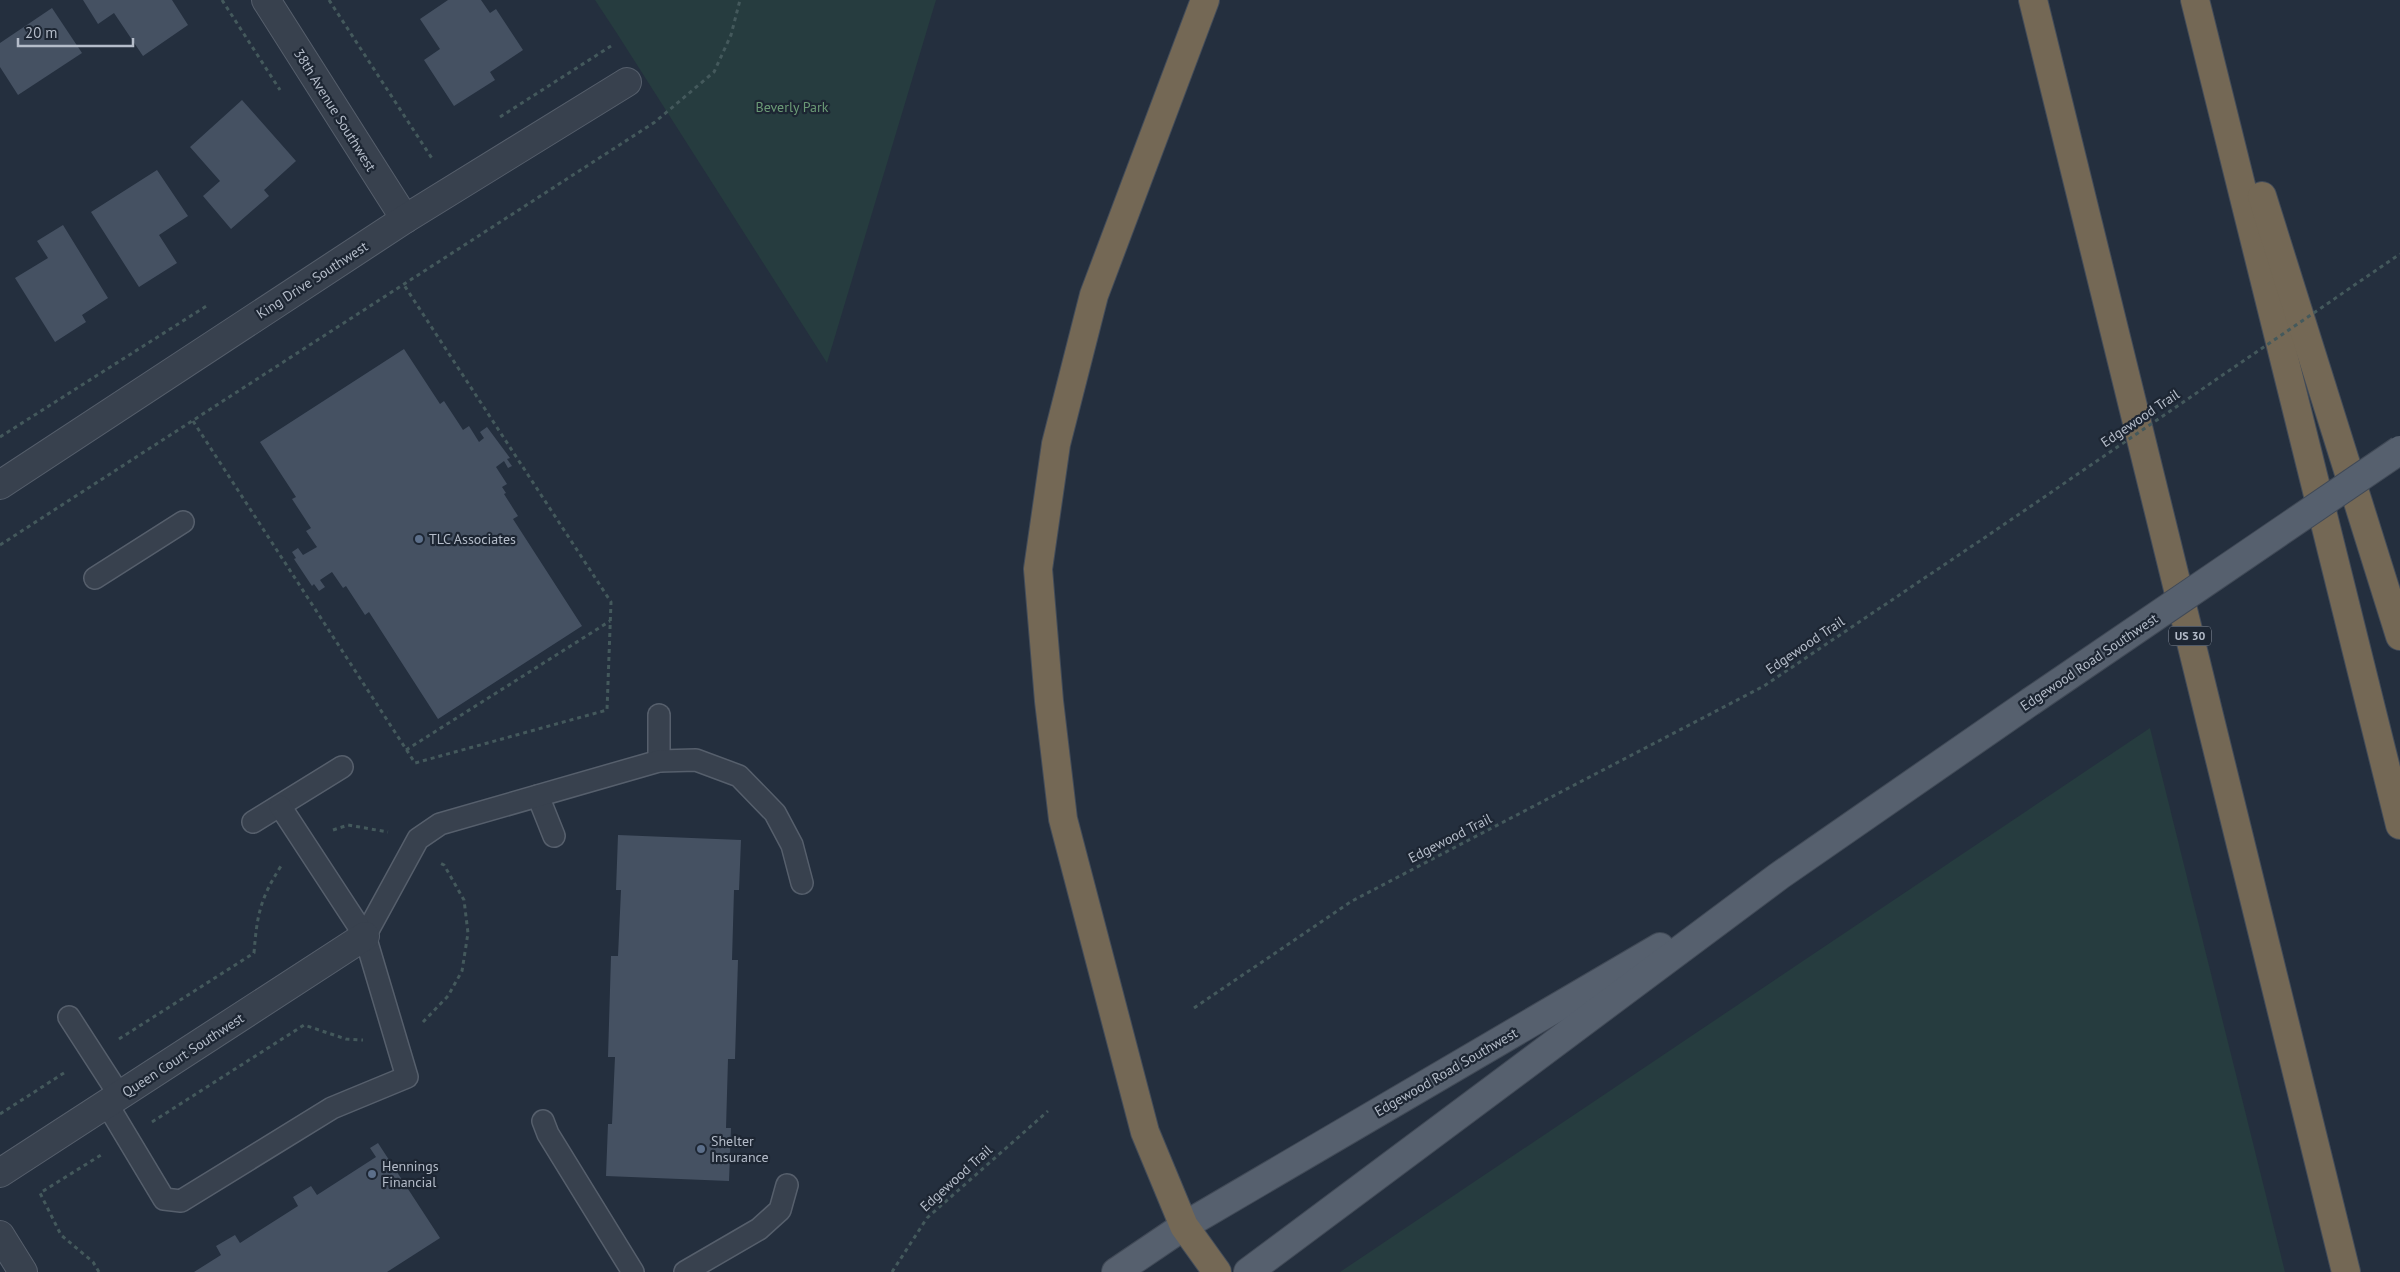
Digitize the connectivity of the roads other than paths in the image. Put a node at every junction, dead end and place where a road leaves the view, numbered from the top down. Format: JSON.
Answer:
{"nodes":[{"id":1,"x":266,"y":0,"type":"edge"},
{"id":2,"x":1205,"y":0,"type":"edge"},
{"id":3,"x":2033,"y":0,"type":"edge"},
{"id":4,"x":2195,"y":0,"type":"edge"},
{"id":5,"x":2200,"y":0,"type":"edge"},
{"id":6,"x":628,"y":82,"type":"dead end"},
{"id":7,"x":405,"y":219,"type":"junction"},
{"id":8,"x":2400,"y":450,"type":"edge"},
{"id":9,"x":0,"y":485,"type":"edge"},
{"id":10,"x":183,"y":522,"type":"dead end"},
{"id":11,"x":95,"y":578,"type":"dead end"},
{"id":12,"x":2400,"y":636,"type":"edge"},
{"id":13,"x":659,"y":715,"type":"dead end"},
{"id":14,"x":659,"y":761,"type":"junction"},
{"id":15,"x":342,"y":767,"type":"dead end"},
{"id":16,"x":538,"y":796,"type":"junction"},
{"id":17,"x":280,"y":806,"type":"junction"},
{"id":18,"x":253,"y":822,"type":"dead end"},
{"id":19,"x":2400,"y":825,"type":"edge"},
{"id":20,"x":554,"y":836,"type":"dead end"},
{"id":21,"x":1780,"y":876,"type":"junction"},
{"id":22,"x":802,"y":883,"type":"dead end"},
{"id":23,"x":366,"y":936,"type":"junction"},
{"id":24,"x":69,"y":1017,"type":"dead end"},
{"id":25,"x":113,"y":1100,"type":"junction"},
{"id":26,"x":543,"y":1121,"type":"dead end"},
{"id":27,"x":0,"y":1173,"type":"edge"},
{"id":28,"x":787,"y":1185,"type":"dead end"},
{"id":29,"x":1184,"y":1226,"type":"junction"},
{"id":30,"x":0,"y":1236,"type":"edge"},
{"id":31,"x":23,"y":1272,"type":"edge"},
{"id":32,"x":633,"y":1272,"type":"edge"},
{"id":33,"x":685,"y":1272,"type":"edge"},
{"id":34,"x":1116,"y":1272,"type":"edge"},
{"id":35,"x":1217,"y":1272,"type":"edge"},
{"id":36,"x":1248,"y":1272,"type":"edge"},
{"id":37,"x":2346,"y":1272,"type":"edge"}],
"edges":[{"from":1,"to":7,"type":"street","name":"38th Avenue Southwest"},
{"from":2,"to":29,"type":"highway"},
{"from":3,"to":37,"type":"highway","number":"US 30"},
{"from":4,"to":19,"type":"highway"},
{"from":5,"to":12,"type":"highway"},
{"from":6,"to":7,"type":"street","name":"King Drive Southwest"},
{"from":7,"to":9,"type":"street","name":"King Drive Southwest"},
{"from":8,"to":21,"type":"main road","name":"Edgewood Road Southwest","bridge":true},
{"from":10,"to":11,"type":"lane"},
{"from":13,"to":14,"type":"lane"},
{"from":14,"to":16,"type":"lane"},
{"from":14,"to":22,"type":"lane"},
{"from":15,"to":17,"type":"lane"},
{"from":16,"to":20,"type":"lane"},
{"from":16,"to":23,"type":"lane"},
{"from":17,"to":18,"type":"lane"},
{"from":17,"to":23,"type":"lane"},
{"from":21,"to":29,"type":"main road","name":"Edgewood Road Southwest"},
{"from":21,"to":36,"type":"main road","name":"Edgewood Road Southwest"},
{"from":23,"to":25,"type":"street","name":"Queen Court Southwest"},
{"from":23,"to":25,"type":"lane"},
{"from":24,"to":25,"type":"lane"},
{"from":25,"to":27,"type":"street","name":"Queen Court Southwest"},
{"from":26,"to":32,"type":"lane"},
{"from":28,"to":33,"type":"lane"},
{"from":29,"to":34,"type":"main road","name":"Edgewood Road Southwest"},
{"from":29,"to":35,"type":"highway"},
{"from":30,"to":31,"type":"street"}]}
